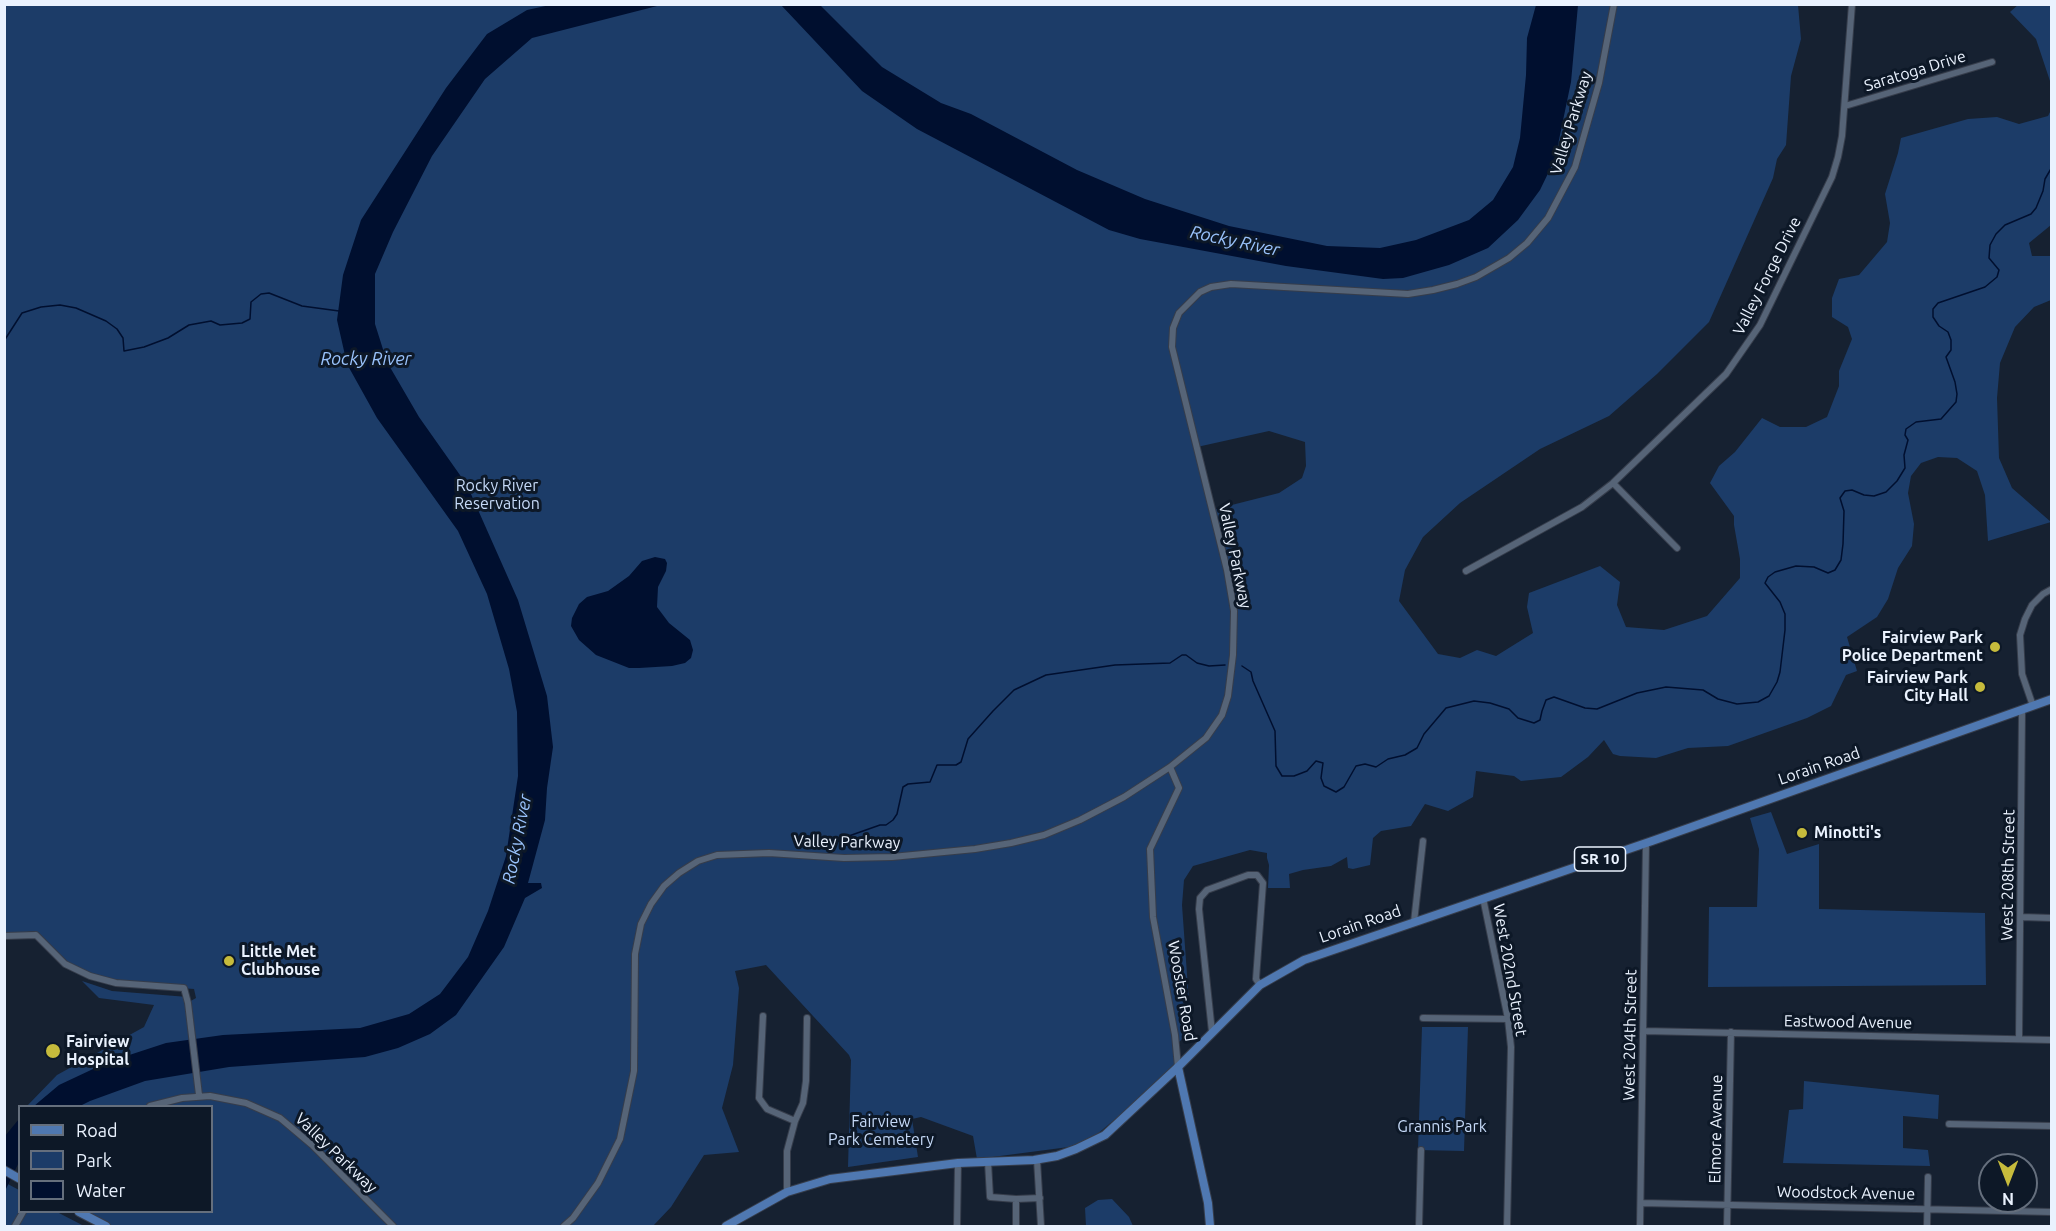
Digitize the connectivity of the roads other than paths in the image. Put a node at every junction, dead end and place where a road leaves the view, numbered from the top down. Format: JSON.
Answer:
{"nodes":[{"id":1,"x":1614,"y":4,"type":"edge"},
{"id":2,"x":1852,"y":4,"type":"edge"},
{"id":3,"x":1992,"y":62,"type":"dead end"},
{"id":4,"x":1845,"y":106,"type":"junction"},
{"id":5,"x":1613,"y":483,"type":"junction"},
{"id":6,"x":1677,"y":548,"type":"dead end"},
{"id":7,"x":1466,"y":571,"type":"dead end"},
{"id":8,"x":2052,"y":589,"type":"edge"},
{"id":9,"x":2052,"y":699,"type":"edge"},
{"id":10,"x":2033,"y":706,"type":"junction"},
{"id":11,"x":2022,"y":711,"type":"junction"},
{"id":12,"x":1170,"y":767,"type":"junction"},
{"id":13,"x":1423,"y":841,"type":"dead end"},
{"id":14,"x":1646,"y":843,"type":"junction"},
{"id":15,"x":1483,"y":898,"type":"junction"},
{"id":16,"x":2021,"y":917,"type":"junction"},
{"id":17,"x":2052,"y":918,"type":"edge"},
{"id":18,"x":1413,"y":922,"type":"junction"},
{"id":19,"x":4,"y":936,"type":"edge"},
{"id":20,"x":1260,"y":985,"type":"junction"},
{"id":21,"x":763,"y":1016,"type":"dead end"},
{"id":22,"x":807,"y":1018,"type":"dead end"},
{"id":23,"x":1423,"y":1018,"type":"dead end"},
{"id":24,"x":1508,"y":1019,"type":"junction"},
{"id":25,"x":1644,"y":1031,"type":"junction"},
{"id":26,"x":1212,"y":1032,"type":"junction"},
{"id":27,"x":1731,"y":1032,"type":"junction"},
{"id":28,"x":2019,"y":1039,"type":"junction"},
{"id":29,"x":2052,"y":1040,"type":"edge"},
{"id":30,"x":1178,"y":1067,"type":"junction"},
{"id":31,"x":199,"y":1095,"type":"junction"},
{"id":32,"x":156,"y":1105,"type":"edge"},
{"id":33,"x":795,"y":1121,"type":"junction"},
{"id":34,"x":1948,"y":1124,"type":"dead end"},
{"id":35,"x":2052,"y":1126,"type":"edge"},
{"id":36,"x":1421,"y":1150,"type":"dead end"},
{"id":37,"x":1037,"y":1160,"type":"junction"},
{"id":38,"x":988,"y":1162,"type":"junction"},
{"id":39,"x":958,"y":1163,"type":"junction"},
{"id":40,"x":4,"y":1170,"type":"edge"},
{"id":41,"x":1928,"y":1177,"type":"dead end"},
{"id":42,"x":18,"y":1178,"type":"edge"},
{"id":43,"x":787,"y":1191,"type":"junction"},
{"id":44,"x":1040,"y":1198,"type":"junction"},
{"id":45,"x":1016,"y":1199,"type":"junction"},
{"id":46,"x":1641,"y":1203,"type":"junction"},
{"id":47,"x":1728,"y":1205,"type":"junction"},
{"id":48,"x":1927,"y":1208,"type":"junction"},
{"id":49,"x":2052,"y":1212,"type":"edge"},
{"id":50,"x":22,"y":1213,"type":"edge"},
{"id":51,"x":81,"y":1213,"type":"edge"},
{"id":52,"x":15,"y":1227,"type":"edge"},
{"id":53,"x":106,"y":1227,"type":"edge"},
{"id":54,"x":393,"y":1227,"type":"edge"},
{"id":55,"x":564,"y":1227,"type":"edge"},
{"id":56,"x":726,"y":1227,"type":"edge"},
{"id":57,"x":957,"y":1227,"type":"edge"},
{"id":58,"x":1016,"y":1227,"type":"edge"},
{"id":59,"x":1041,"y":1227,"type":"edge"},
{"id":60,"x":1210,"y":1227,"type":"edge"},
{"id":61,"x":1419,"y":1227,"type":"edge"},
{"id":62,"x":1507,"y":1227,"type":"edge"},
{"id":63,"x":1640,"y":1227,"type":"edge"},
{"id":64,"x":1727,"y":1227,"type":"edge"},
{"id":65,"x":1927,"y":1227,"type":"edge"}],
"edges":[{"from":1,"to":12,"type":"street","name":"Valley Parkway"},
{"from":2,"to":4,"type":"street","name":"Valley Forge Drive"},
{"from":3,"to":4,"type":"street","name":"Saratoga Drive"},
{"from":4,"to":5,"type":"street","name":"Valley Forge Drive"},
{"from":5,"to":6,"type":"street"},
{"from":5,"to":7,"type":"street","name":"Valley Forge Drive"},
{"from":8,"to":10,"type":"street"},
{"from":9,"to":10,"type":"main road","name":"Lorain Road","number":"SR 10"},
{"from":10,"to":11,"type":"main road","name":"Lorain Road","number":"SR 10"},
{"from":11,"to":14,"type":"main road","name":"Lorain Road","number":"SR 10"},
{"from":11,"to":16,"type":"street","name":"West 208th Street"},
{"from":12,"to":30,"type":"street","name":"Wooster Road"},
{"from":12,"to":55,"type":"street","name":"Valley Parkway"},
{"from":13,"to":18,"type":"street"},
{"from":14,"to":15,"type":"main road","name":"Lorain Road","number":"SR 10"},
{"from":14,"to":25,"type":"street","name":"West 204th Street"},
{"from":15,"to":18,"type":"main road","name":"Lorain Road","number":"SR 10"},
{"from":15,"to":24,"type":"street","name":"West 202nd Street"},
{"from":16,"to":17,"type":"street"},
{"from":16,"to":28,"type":"street","name":"West 208th Street"},
{"from":18,"to":20,"type":"main road","name":"Lorain Road","number":"SR 10"},
{"from":19,"to":31,"type":"street"},
{"from":20,"to":26,"type":"main road","name":"Lorain Road","number":"SR 10"},
{"from":20,"to":26,"type":"street"},
{"from":21,"to":33,"type":"street"},
{"from":22,"to":33,"type":"street"},
{"from":23,"to":24,"type":"street"},
{"from":24,"to":62,"type":"street","name":"West 202nd Street"},
{"from":25,"to":27,"type":"street","name":"Eastwood Avenue"},
{"from":25,"to":46,"type":"street","name":"West 204th Street"},
{"from":26,"to":30,"type":"main road","name":"Lorain Road","number":"SR 10"},
{"from":27,"to":28,"type":"street","name":"Eastwood Avenue"},
{"from":27,"to":47,"type":"street","name":"Elmore Avenue"},
{"from":28,"to":29,"type":"street","name":"Eastwood Avenue"},
{"from":30,"to":37,"type":"main road","name":"Lorain Road","number":"SR 10"},
{"from":30,"to":60,"type":"main road","name":"Wooster Road"},
{"from":31,"to":32,"type":"street","name":"Valley Parkway"},
{"from":31,"to":54,"type":"street","name":"Valley Parkway"},
{"from":33,"to":43,"type":"street"},
{"from":34,"to":35,"type":"street"},
{"from":36,"to":61,"type":"street"},
{"from":37,"to":38,"type":"main road","name":"Lorain Road","number":"SR 10"},
{"from":37,"to":44,"type":"street"},
{"from":38,"to":39,"type":"main road","name":"Lorain Road","number":"SR 10"},
{"from":38,"to":45,"type":"street"},
{"from":39,"to":43,"type":"main road","name":"Lorain Road","number":"SR 10"},
{"from":39,"to":57,"type":"street"},
{"from":40,"to":42,"type":"main road"},
{"from":41,"to":48,"type":"street"},
{"from":43,"to":56,"type":"main road","name":"Lorain Road","number":"SR 10"},
{"from":44,"to":45,"type":"street"},
{"from":44,"to":59,"type":"street"},
{"from":45,"to":58,"type":"street"},
{"from":46,"to":47,"type":"street","name":"Woodstock Avenue"},
{"from":46,"to":63,"type":"street","name":"West 204th Street"},
{"from":47,"to":48,"type":"street","name":"Woodstock Avenue"},
{"from":47,"to":64,"type":"street","name":"Elmore Avenue"},
{"from":48,"to":49,"type":"street","name":"Woodstock Avenue"},
{"from":48,"to":65,"type":"street"},
{"from":50,"to":52,"type":"street"},
{"from":51,"to":53,"type":"main road"}]}
